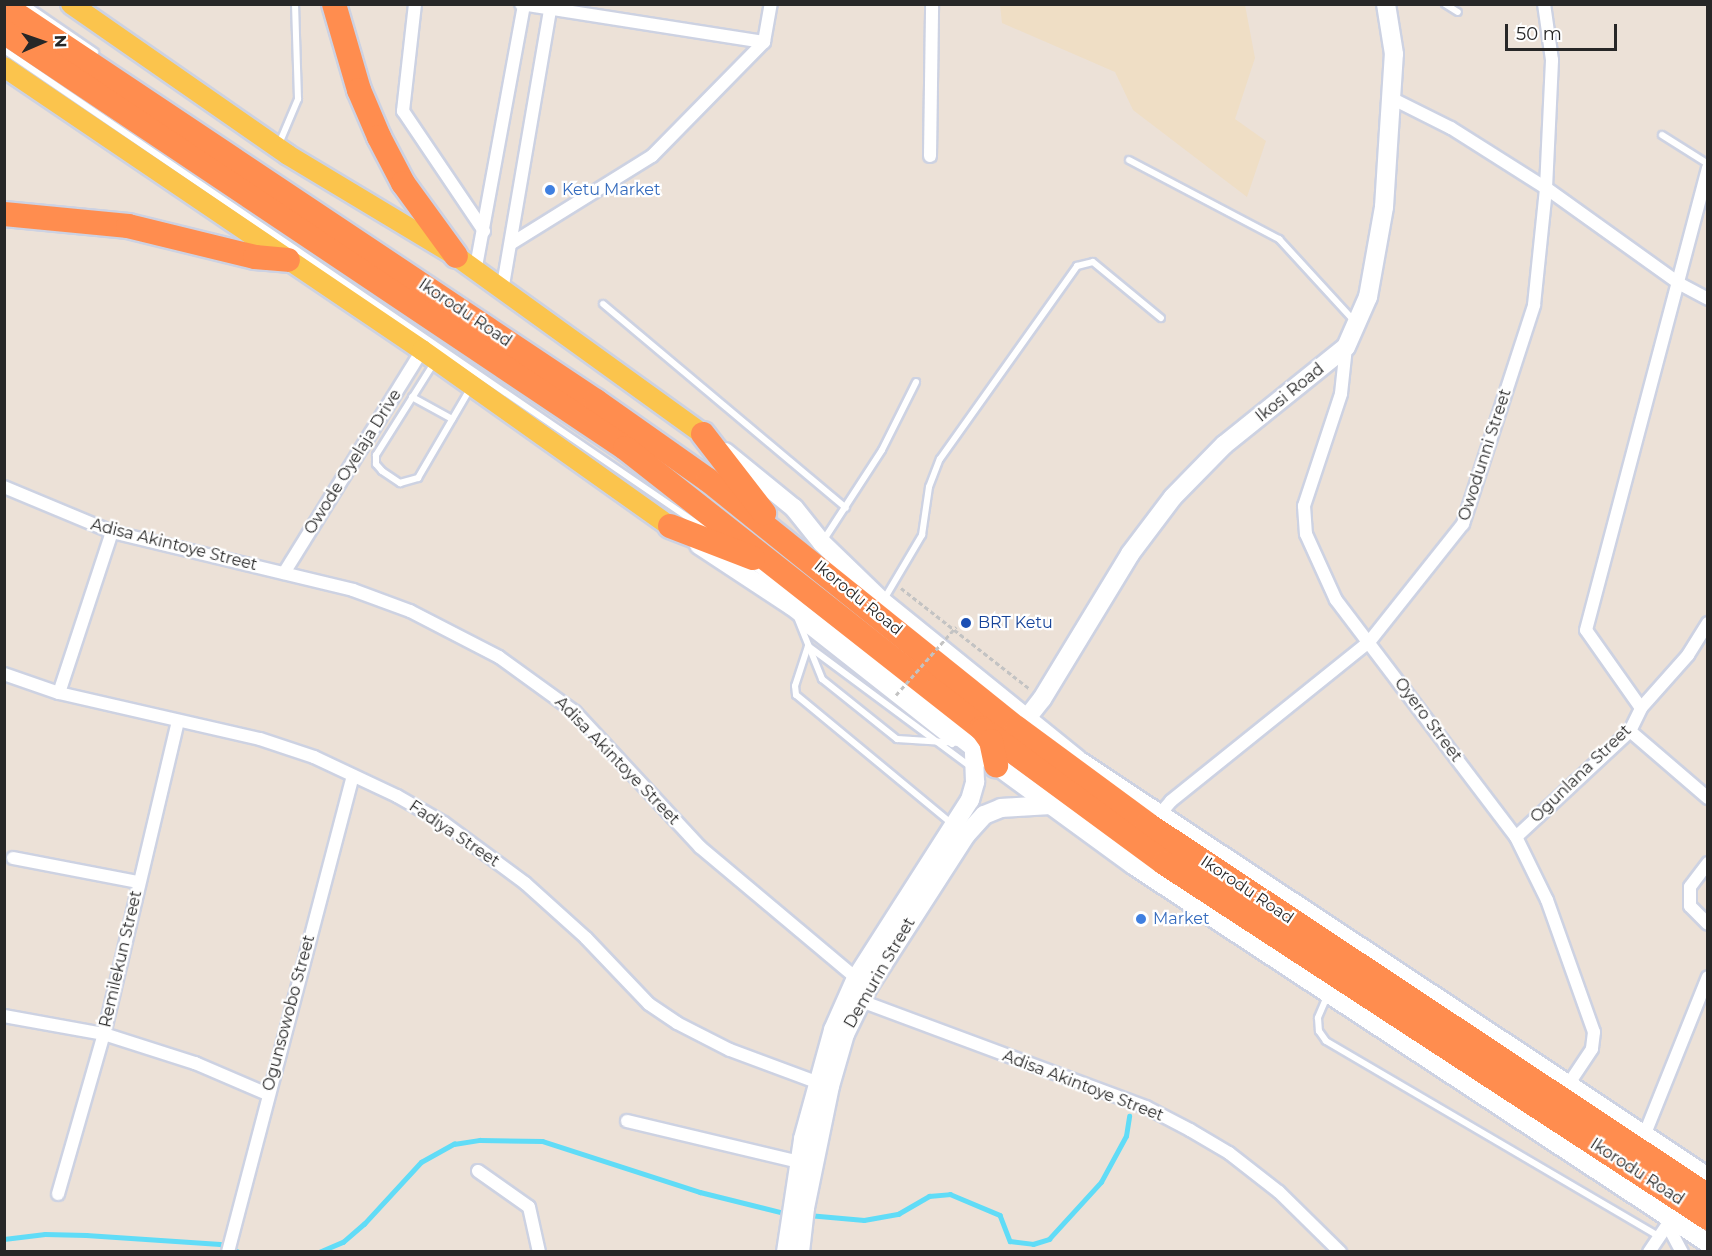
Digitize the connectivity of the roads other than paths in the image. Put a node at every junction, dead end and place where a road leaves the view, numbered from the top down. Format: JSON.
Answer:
{"nodes":[{"id":1,"x":25,"y":4,"type":"edge"},
{"id":2,"x":71,"y":4,"type":"edge"},
{"id":3,"x":295,"y":4,"type":"edge"},
{"id":4,"x":334,"y":4,"type":"edge"},
{"id":5,"x":415,"y":4,"type":"edge"},
{"id":6,"x":771,"y":4,"type":"edge"},
{"id":7,"x":932,"y":4,"type":"edge"},
{"id":8,"x":1386,"y":4,"type":"edge"},
{"id":9,"x":1445,"y":4,"type":"edge"},
{"id":10,"x":1544,"y":4,"type":"edge"},
{"id":11,"x":523,"y":5,"type":"edge"},
{"id":12,"x":4,"y":6,"type":"edge"},
{"id":13,"x":550,"y":8,"type":"edge"},
{"id":14,"x":1458,"y":12,"type":"dead end"},
{"id":15,"x":4,"y":32,"type":"edge"},
{"id":16,"x":764,"y":42,"type":"junction"},
{"id":17,"x":4,"y":50,"type":"edge"},
{"id":18,"x":103,"y":58,"type":"dead end"},
{"id":19,"x":4,"y":67,"type":"edge"},
{"id":20,"x":1393,"y":99,"type":"junction"},
{"id":21,"x":1662,"y":135,"type":"dead end"},
{"id":22,"x":277,"y":147,"type":"junction"},
{"id":23,"x":930,"y":156,"type":"dead end"},
{"id":24,"x":1129,"y":160,"type":"dead end"},
{"id":25,"x":1707,"y":166,"type":"edge"},
{"id":26,"x":1546,"y":188,"type":"junction"},
{"id":27,"x":329,"y":212,"type":"dead end"},
{"id":28,"x":4,"y":214,"type":"edge"},
{"id":29,"x":484,"y":231,"type":"junction"},
{"id":30,"x":512,"y":243,"type":"junction"},
{"id":31,"x":456,"y":256,"type":"junction"},
{"id":32,"x":288,"y":261,"type":"junction"},
{"id":33,"x":476,"y":272,"type":"junction"},
{"id":34,"x":1680,"y":284,"type":"junction"},
{"id":35,"x":502,"y":291,"type":"junction"},
{"id":36,"x":1707,"y":299,"type":"edge"},
{"id":37,"x":603,"y":304,"type":"dead end"},
{"id":38,"x":1161,"y":318,"type":"dead end"},
{"id":39,"x":1357,"y":324,"type":"junction"},
{"id":40,"x":1346,"y":347,"type":"junction"},
{"id":41,"x":429,"y":355,"type":"junction"},
{"id":42,"x":916,"y":382,"type":"dead end"},
{"id":43,"x":472,"y":386,"type":"junction"},
{"id":44,"x":412,"y":397,"type":"junction"},
{"id":45,"x":452,"y":419,"type":"junction"},
{"id":46,"x":703,"y":434,"type":"junction"},
{"id":47,"x":4,"y":487,"type":"edge"},
{"id":48,"x":846,"y":508,"type":"junction"},
{"id":49,"x":670,"y":526,"type":"junction"},
{"id":50,"x":112,"y":532,"type":"junction"},
{"id":51,"x":786,"y":541,"type":"junction"},
{"id":52,"x":822,"y":543,"type":"junction"},
{"id":53,"x":736,"y":552,"type":"junction"},
{"id":54,"x":775,"y":567,"type":"junction"},
{"id":55,"x":284,"y":573,"type":"junction"},
{"id":56,"x":882,"y":601,"type":"junction"},
{"id":57,"x":792,"y":606,"type":"junction"},
{"id":58,"x":1707,"y":623,"type":"edge"},
{"id":59,"x":802,"y":626,"type":"junction"},
{"id":60,"x":1369,"y":642,"type":"junction"},
{"id":61,"x":808,"y":646,"type":"junction"},
{"id":62,"x":4,"y":674,"type":"edge"},
{"id":63,"x":59,"y":693,"type":"junction"},
{"id":64,"x":934,"y":705,"type":"dead end"},
{"id":65,"x":1641,"y":708,"type":"junction"},
{"id":66,"x":1027,"y":718,"type":"junction"},
{"id":67,"x":178,"y":722,"type":"junction"},
{"id":68,"x":1630,"y":731,"type":"junction"},
{"id":69,"x":938,"y":744,"type":"junction"},
{"id":70,"x":981,"y":751,"type":"junction"},
{"id":71,"x":352,"y":776,"type":"junction"},
{"id":72,"x":1031,"y":779,"type":"dead end"},
{"id":73,"x":1707,"y":798,"type":"edge"},
{"id":74,"x":1050,"y":805,"type":"junction"},
{"id":75,"x":1159,"y":815,"type":"junction"},
{"id":76,"x":960,"y":831,"type":"junction"},
{"id":77,"x":1516,"y":837,"type":"junction"},
{"id":78,"x":13,"y":858,"type":"dead end"},
{"id":79,"x":1707,"y":863,"type":"edge"},
{"id":80,"x":138,"y":882,"type":"junction"},
{"id":81,"x":1707,"y":924,"type":"edge"},
{"id":82,"x":1707,"y":976,"type":"edge"},
{"id":83,"x":856,"y":978,"type":"junction"},
{"id":84,"x":1328,"y":994,"type":"junction"},
{"id":85,"x":861,"y":1001,"type":"junction"},
{"id":86,"x":4,"y":1016,"type":"edge"},
{"id":87,"x":104,"y":1034,"type":"junction"},
{"id":88,"x":816,"y":1082,"type":"junction"},
{"id":89,"x":1568,"y":1085,"type":"junction"},
{"id":90,"x":267,"y":1094,"type":"junction"},
{"id":91,"x":627,"y":1121,"type":"dead end"},
{"id":92,"x":1644,"y":1136,"type":"junction"},
{"id":93,"x":799,"y":1162,"type":"junction"},
{"id":94,"x":478,"y":1171,"type":"dead end"},
{"id":95,"x":1707,"y":1178,"type":"edge"},
{"id":96,"x":58,"y":1194,"type":"dead end"},
{"id":97,"x":1707,"y":1196,"type":"edge"},
{"id":98,"x":798,"y":1207,"type":"junction"},
{"id":99,"x":1707,"y":1218,"type":"edge"},
{"id":100,"x":1670,"y":1222,"type":"junction"},
{"id":101,"x":1707,"y":1235,"type":"edge"},
{"id":102,"x":1660,"y":1237,"type":"junction"},
{"id":103,"x":1707,"y":1243,"type":"edge"},
{"id":104,"x":794,"y":1245,"type":"edge"},
{"id":105,"x":229,"y":1246,"type":"edge"},
{"id":106,"x":538,"y":1251,"type":"edge"},
{"id":107,"x":1340,"y":1251,"type":"edge"},
{"id":108,"x":1649,"y":1251,"type":"edge"},
{"id":109,"x":1682,"y":1251,"type":"edge"}],
"edges":[{"from":1,"to":18,"type":"lane"},
{"from":2,"to":22,"type":"main road","name":"Ikorodu Road"},
{"from":3,"to":22,"type":"lane"},
{"from":4,"to":31,"type":"highway"},
{"from":5,"to":29,"type":"street"},
{"from":6,"to":16,"type":"street"},
{"from":7,"to":23,"type":"street"},
{"from":8,"to":20,"type":"street","name":"Ikosi Road"},
{"from":9,"to":14,"type":"lane"},
{"from":10,"to":26,"type":"street","name":"Owodunni Street"},
{"from":11,"to":13,"type":"street"},
{"from":11,"to":29,"type":"street"},
{"from":12,"to":51,"type":"highway","name":"Ikorodu Road"},
{"from":13,"to":16,"type":"street"},
{"from":13,"to":30,"type":"street"},
{"from":15,"to":54,"type":"highway","name":"Ikorodu Road"},
{"from":16,"to":30,"type":"street"},
{"from":17,"to":53,"type":"lane"},
{"from":19,"to":32,"type":"main road","name":"Ikorodu Road"},
{"from":20,"to":26,"type":"street"},
{"from":20,"to":39,"type":"street","name":"Ikosi Road"},
{"from":21,"to":25,"type":"lane"},
{"from":22,"to":31,"type":"main road","name":"Ikorodu Road"},
{"from":24,"to":39,"type":"lane"},
{"from":25,"to":34,"type":"street"},
{"from":26,"to":34,"type":"street"},
{"from":26,"to":60,"type":"street","name":"Owodunni Street"},
{"from":27,"to":51,"type":"lane"},
{"from":28,"to":32,"type":"highway"},
{"from":29,"to":33,"type":"street"},
{"from":30,"to":35,"type":"street"},
{"from":31,"to":33,"type":"main road","name":"Ikorodu Road"},
{"from":32,"to":41,"type":"main road","name":"Ikorodu Road"},
{"from":33,"to":35,"type":"main road","name":"Ikorodu Road"},
{"from":34,"to":36,"type":"street"},
{"from":34,"to":65,"type":"street"},
{"from":35,"to":46,"type":"main road","name":"Ikorodu Road"},
{"from":37,"to":48,"type":"lane"},
{"from":38,"to":56,"type":"lane"},
{"from":39,"to":40,"type":"street","name":"Ikosi Road"},
{"from":40,"to":60,"type":"street","name":"Oyero Street"},
{"from":40,"to":66,"type":"street","name":"Ikosi Road"},
{"from":41,"to":43,"type":"main road","name":"Ikorodu Road"},
{"from":41,"to":44,"type":"lane"},
{"from":41,"to":55,"type":"street","name":"Owode Oyelaja Drive"},
{"from":42,"to":48,"type":"lane"},
{"from":43,"to":45,"type":"lane"},
{"from":43,"to":49,"type":"main road","name":"Ikorodu Road"},
{"from":44,"to":45,"type":"lane"},
{"from":44,"to":45,"type":"lane"},
{"from":46,"to":51,"type":"highway"},
{"from":46,"to":52,"type":"street","name":"Ikorodu Road"},
{"from":47,"to":50,"type":"street","name":"Adisa Akintoye Street"},
{"from":48,"to":52,"type":"lane"},
{"from":49,"to":53,"type":"highway"},
{"from":49,"to":57,"type":"street","name":"Ikorodu Road"},
{"from":50,"to":55,"type":"street","name":"Adisa Akintoye Street"},
{"from":50,"to":63,"type":"street"},
{"from":51,"to":97,"type":"highway","name":"Ikorodu Road"},
{"from":52,"to":56,"type":"street","name":"Ikorodu Road"},
{"from":53,"to":54,"type":"highway"},
{"from":53,"to":64,"type":"lane"},
{"from":54,"to":70,"type":"highway","name":"Ikorodu Road"},
{"from":55,"to":83,"type":"street","name":"Adisa Akintoye Street"},
{"from":56,"to":66,"type":"street","name":"Ikorodu Road"},
{"from":57,"to":59,"type":"lane"},
{"from":57,"to":70,"type":"street","name":"Ikorodu Road"},
{"from":58,"to":65,"type":"street","name":"Ogunlana Street"},
{"from":59,"to":61,"type":"lane"},
{"from":59,"to":70,"type":"lane"},
{"from":60,"to":75,"type":"street","name":"Owodunni Street"},
{"from":60,"to":77,"type":"street","name":"Oyero Street"},
{"from":61,"to":69,"type":"lane"},
{"from":61,"to":69,"type":"lane"},
{"from":61,"to":76,"type":"lane"},
{"from":62,"to":63,"type":"street","name":"Fadiya Street"},
{"from":63,"to":67,"type":"street","name":"Fadiya Street"},
{"from":65,"to":68,"type":"street","name":"Ogunlana Street"},
{"from":66,"to":75,"type":"street","name":"Ikorodu Road"},
{"from":67,"to":71,"type":"street","name":"Fadiya Street"},
{"from":67,"to":80,"type":"street","name":"Remilekun Street"},
{"from":68,"to":73,"type":"street"},
{"from":68,"to":77,"type":"street","name":"Ogunlana Street"},
{"from":69,"to":70,"type":"lane"},
{"from":69,"to":70,"type":"lane"},
{"from":70,"to":74,"type":"street","name":"Ikorodu Road"},
{"from":70,"to":76,"type":"street","name":"Demurin Street"},
{"from":70,"to":99,"type":"highway","name":"Ikorodu Road"},
{"from":71,"to":88,"type":"street","name":"Fadiya Street"},
{"from":71,"to":90,"type":"street","name":"Ogunsowobo Street"},
{"from":72,"to":101,"type":"lane"},
{"from":74,"to":76,"type":"street","name":"Demurin Street"},
{"from":74,"to":84,"type":"street","name":"Ikorodu Road"},
{"from":75,"to":89,"type":"street","name":"Ikorodu Road"},
{"from":76,"to":83,"type":"street","name":"Demurin Street"},
{"from":76,"to":85,"type":"street","name":"Demurin Street"},
{"from":77,"to":89,"type":"street","name":"Oyero Street"},
{"from":78,"to":80,"type":"street"},
{"from":79,"to":81,"type":"street"},
{"from":80,"to":87,"type":"street","name":"Remilekun Street"},
{"from":82,"to":92,"type":"street"},
{"from":83,"to":88,"type":"street","name":"Demurin Street"},
{"from":84,"to":100,"type":"street","name":"Ikorodu Road"},
{"from":84,"to":102,"type":"lane"},
{"from":85,"to":98,"type":"street","name":"Demurin Street"},
{"from":85,"to":107,"type":"street","name":"Adisa Akintoye Street"},
{"from":86,"to":87,"type":"street"},
{"from":87,"to":90,"type":"street"},
{"from":87,"to":96,"type":"street","name":"Remilekun Street"},
{"from":88,"to":93,"type":"street","name":"Demurin Street"},
{"from":89,"to":92,"type":"street","name":"Ikorodu Road"},
{"from":90,"to":105,"type":"street","name":"Ogunsowobo Street"},
{"from":91,"to":93,"type":"street"},
{"from":92,"to":95,"type":"street","name":"Ikorodu Road"},
{"from":93,"to":98,"type":"street","name":"Demurin Street"},
{"from":94,"to":106,"type":"street"},
{"from":98,"to":104,"type":"street","name":"Demurin Street"},
{"from":100,"to":102,"type":"street"},
{"from":100,"to":103,"type":"street","name":"Ikorodu Road"},
{"from":100,"to":109,"type":"street"},
{"from":102,"to":108,"type":"street"}]}
